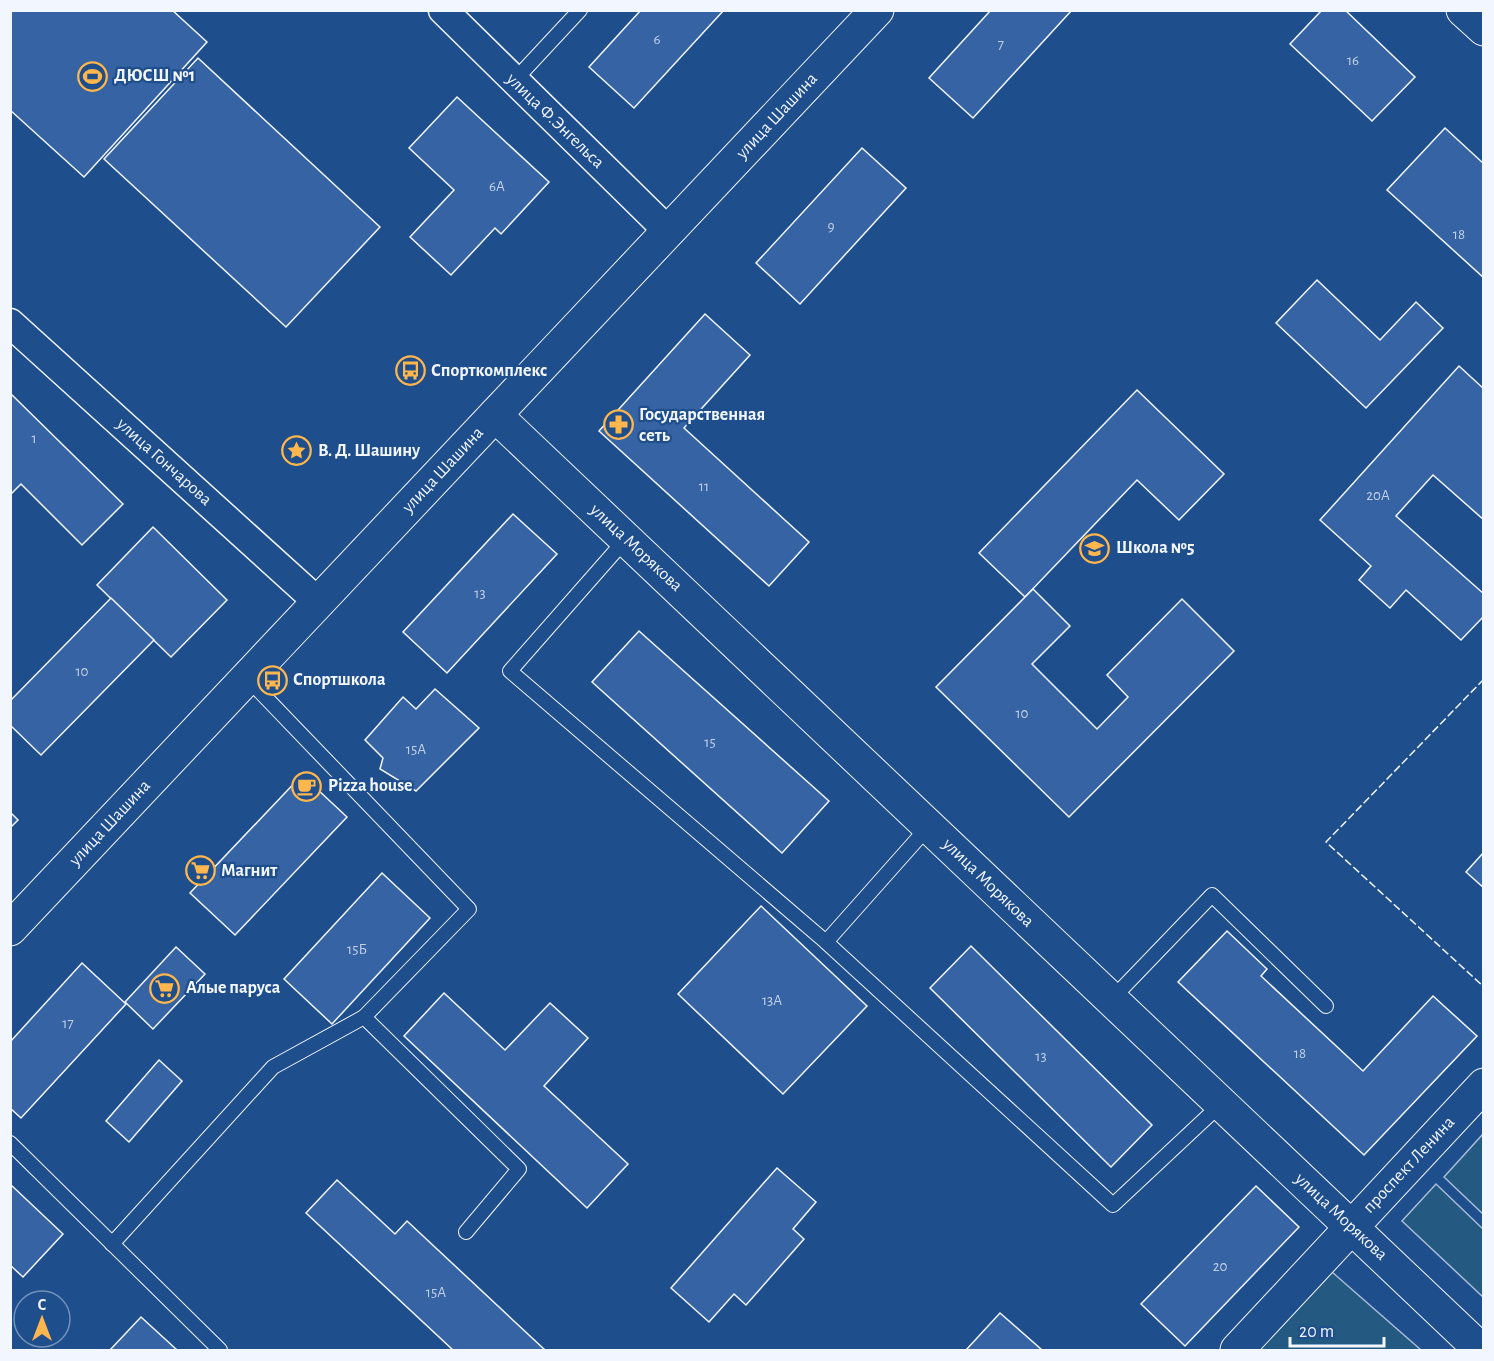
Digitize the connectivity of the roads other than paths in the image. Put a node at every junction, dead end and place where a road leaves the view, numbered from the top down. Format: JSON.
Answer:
{"nodes":[{"id":1,"x":580,"y":10,"type":"edge"},
{"id":2,"x":877,"y":10,"type":"edge"},
{"id":3,"x":1463,"y":10,"type":"edge"},
{"id":4,"x":454,"y":14,"type":"edge"},
{"id":5,"x":1484,"y":29,"type":"edge"},
{"id":6,"x":514,"y":81,"type":"junction"},
{"id":7,"x":668,"y":231,"type":"junction"},
{"id":8,"x":10,"y":323,"type":"edge"},
{"id":9,"x":495,"y":415,"type":"junction"},
{"id":10,"x":626,"y":539,"type":"junction"},
{"id":11,"x":318,"y":602,"type":"junction"},
{"id":12,"x":248,"y":678,"type":"junction"},
{"id":13,"x":929,"y":826,"type":"junction"},
{"id":14,"x":10,"y":929,"type":"edge"},
{"id":15,"x":826,"y":942,"type":"junction"},
{"id":16,"x":1111,"y":1000,"type":"junction"},
{"id":17,"x":1326,"y":1006,"type":"dead end"},
{"id":18,"x":364,"y":1017,"type":"junction"},
{"id":19,"x":1484,"y":1085,"type":"edge"},
{"id":20,"x":1221,"y":1104,"type":"junction"},
{"id":21,"x":10,"y":1143,"type":"edge"},
{"id":22,"x":1351,"y":1227,"type":"junction"},
{"id":23,"x":466,"y":1232,"type":"dead end"},
{"id":24,"x":112,"y":1244,"type":"junction"},
{"id":25,"x":220,"y":1350,"type":"edge"},
{"id":26,"x":1237,"y":1350,"type":"edge"},
{"id":27,"x":1481,"y":1350,"type":"edge"}],
"edges":[{"from":1,"to":6,"type":"lane"},
{"from":2,"to":7,"type":"main road","name":"улица Шашина"},
{"from":3,"to":5,"type":"main road"},
{"from":4,"to":6,"type":"street","name":"улица Ф.Энгельса"},
{"from":6,"to":7,"type":"street","name":"улица Ф.Энгельса"},
{"from":7,"to":9,"type":"main road","name":"улица Шашина"},
{"from":8,"to":11,"type":"street","name":"улица Гончарова"},
{"from":9,"to":10,"type":"main road","name":"улица Морякова"},
{"from":9,"to":11,"type":"main road","name":"улица Шашина"},
{"from":10,"to":13,"type":"main road","name":"улица Морякова"},
{"from":10,"to":15,"type":"lane"},
{"from":11,"to":12,"type":"main road","name":"улица Шашина"},
{"from":12,"to":14,"type":"main road","name":"улица Шашина"},
{"from":12,"to":18,"type":"lane"},
{"from":13,"to":15,"type":"lane"},
{"from":13,"to":16,"type":"main road","name":"улица Морякова"},
{"from":15,"to":20,"type":"lane"},
{"from":16,"to":17,"type":"lane"},
{"from":16,"to":20,"type":"main road","name":"улица Морякова"},
{"from":18,"to":23,"type":"lane"},
{"from":18,"to":24,"type":"lane"},
{"from":19,"to":22,"type":"main road","name":"проспект Ленина"},
{"from":20,"to":22,"type":"main road","name":"улица Морякова"},
{"from":21,"to":24,"type":"lane"},
{"from":22,"to":26,"type":"main road","name":"проспект Ленина"},
{"from":22,"to":27,"type":"main road","name":"улица Морякова"},
{"from":24,"to":25,"type":"lane"}]}
